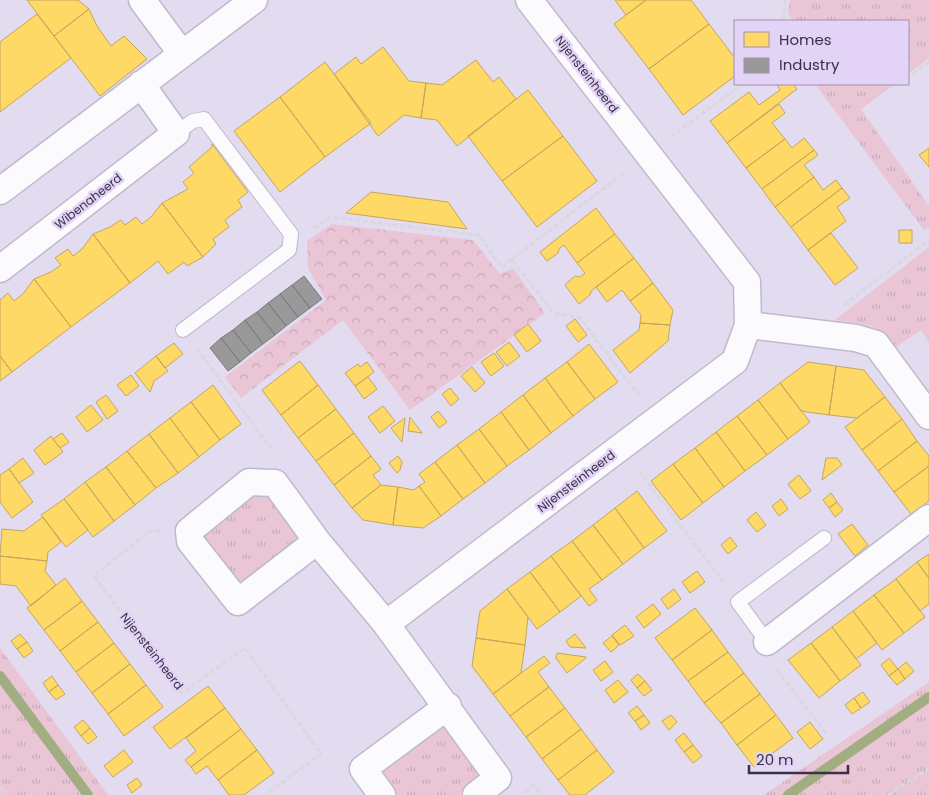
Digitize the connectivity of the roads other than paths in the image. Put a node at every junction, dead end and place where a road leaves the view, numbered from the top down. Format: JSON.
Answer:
{"nodes":[{"id":1,"x":142,"y":0,"type":"edge"},
{"id":2,"x":254,"y":0,"type":"edge"},
{"id":3,"x":529,"y":0,"type":"edge"},
{"id":4,"x":182,"y":54,"type":"junction"},
{"id":5,"x":141,"y":84,"type":"junction"},
{"id":6,"x":176,"y":133,"type":"junction"},
{"id":7,"x":0,"y":191,"type":"edge"},
{"id":8,"x":0,"y":269,"type":"edge"},
{"id":9,"x":748,"y":325,"type":"junction"},
{"id":10,"x":183,"y":330,"type":"road end"},
{"id":11,"x":929,"y":416,"type":"edge"},
{"id":12,"x":929,"y":518,"type":"edge"},
{"id":13,"x":824,"y":538,"type":"dead end"},
{"id":14,"x":317,"y":540,"type":"junction"},
{"id":15,"x":386,"y":624,"type":"junction"},
{"id":16,"x":767,"y":642,"type":"joint"},
{"id":17,"x":448,"y":706,"type":"junction"},
{"id":18,"x":382,"y":795,"type":"edge"},
{"id":19,"x":476,"y":795,"type":"edge"}],
"edges":[{"from":1,"to":4,"type":"street"},
{"from":2,"to":4,"type":"street"},
{"from":3,"to":9,"type":"street","name":"Nijensteinheerd"},
{"from":4,"to":5,"type":"street"},
{"from":5,"to":6,"type":"street"},
{"from":5,"to":7,"type":"street"},
{"from":6,"to":8,"type":"street","name":"Wibenaheerd"},
{"from":6,"to":10,"type":"lane","name":"Wibenaheerd"},
{"from":9,"to":11,"type":"street"},
{"from":9,"to":15,"type":"street","name":"Nijensteinheerd"},
{"from":12,"to":16,"type":"street"},
{"from":13,"to":16,"type":"lane"},
{"from":14,"to":14,"type":"street"},
{"from":14,"to":15,"type":"street"},
{"from":15,"to":17,"type":"street"},
{"from":17,"to":18,"type":"street"},
{"from":17,"to":19,"type":"street"}]}
